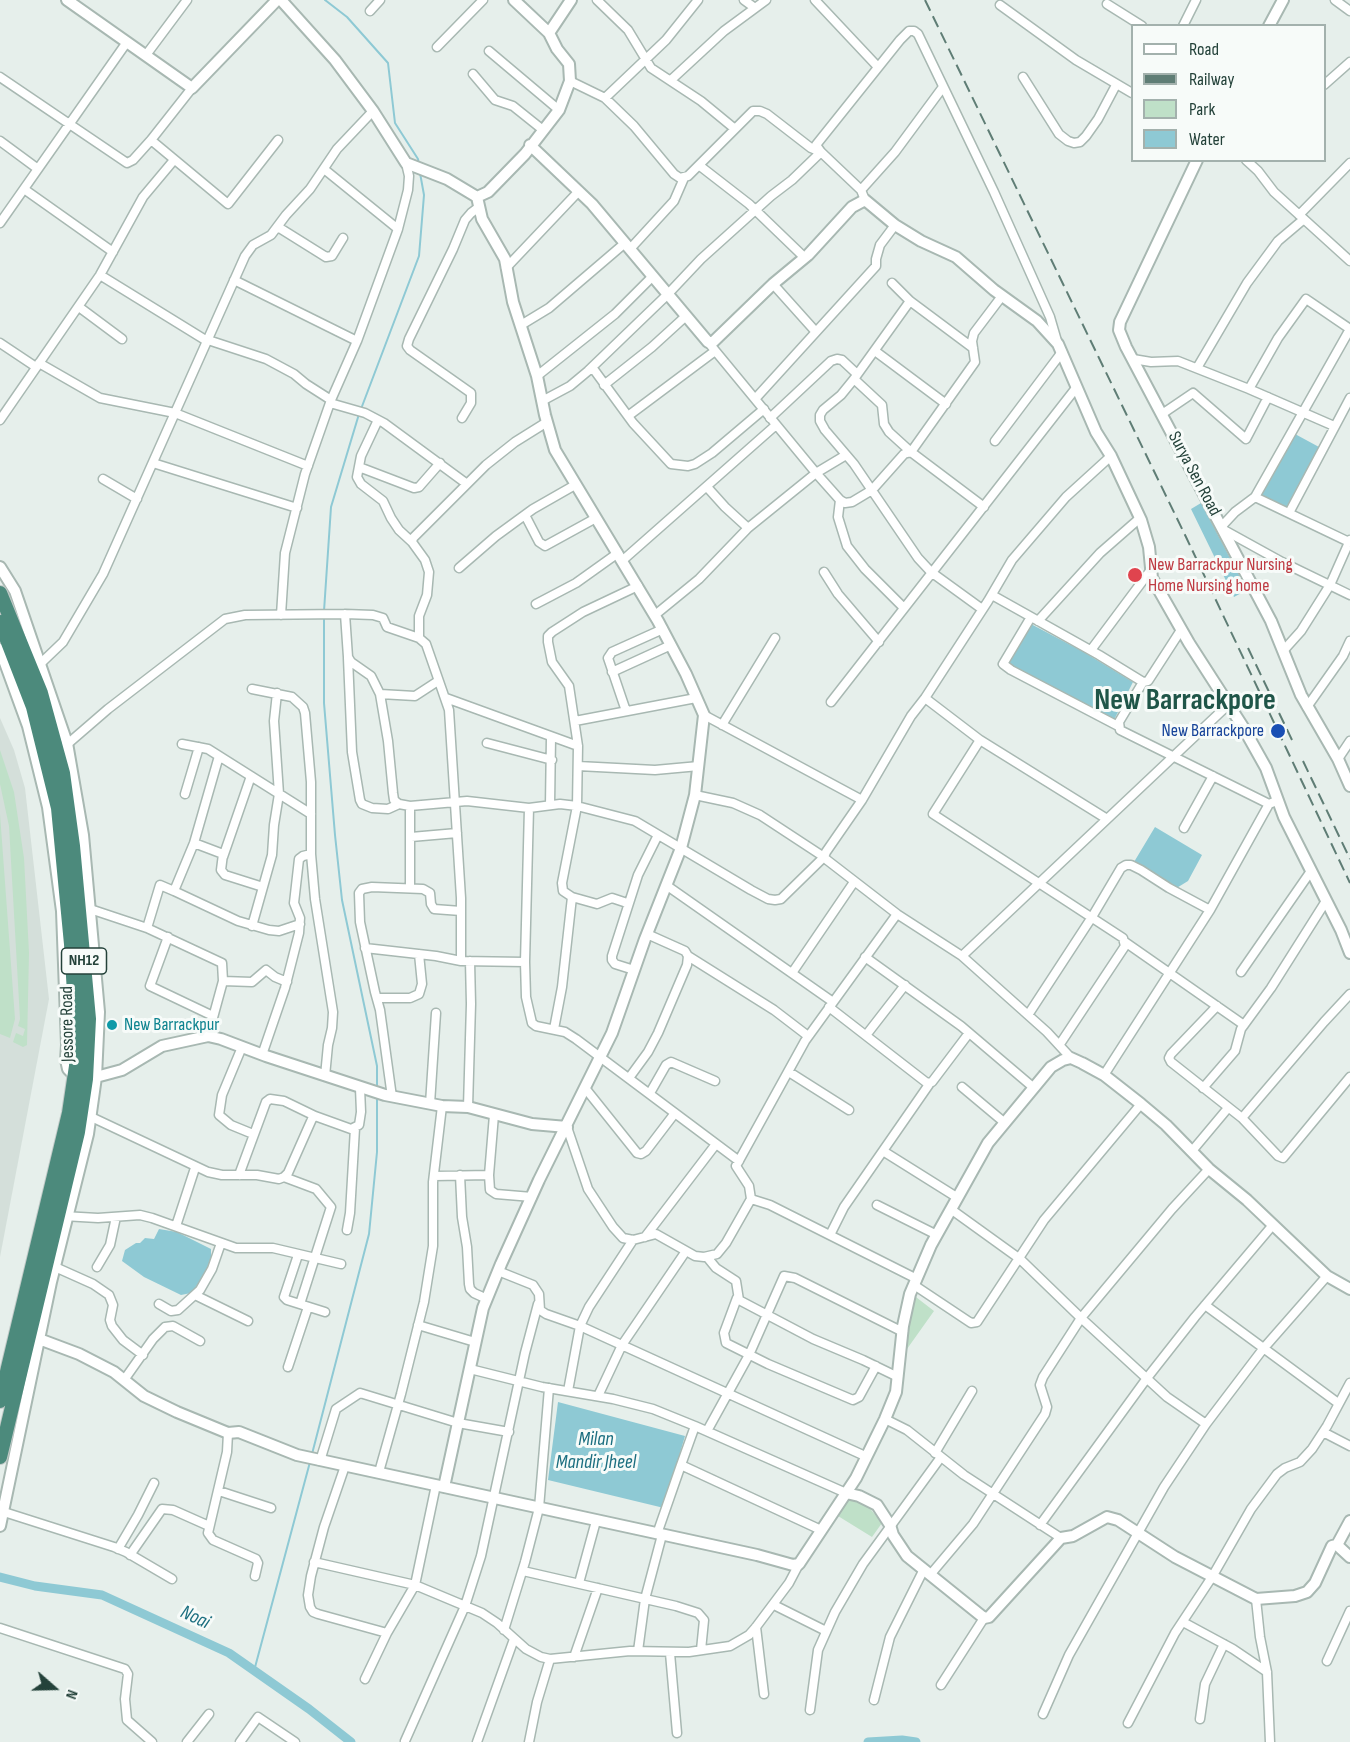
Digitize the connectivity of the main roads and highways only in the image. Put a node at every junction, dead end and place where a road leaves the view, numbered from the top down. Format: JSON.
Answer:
{"nodes":[{"id":1,"x":0,"y":593,"type":"edge"},
{"id":2,"x":0,"y":622,"type":"edge"},
{"id":3,"x":25,"y":670,"type":"junction"},
{"id":4,"x":29,"y":1335,"type":"junction"},
{"id":5,"x":0,"y":1401,"type":"edge"},
{"id":6,"x":0,"y":1458,"type":"edge"}],
"edges":[{"from":1,"to":3,"type":"highway","name":"Jessore Road","number":"NH12"},
{"from":2,"to":3,"type":"highway","number":"NH12"},
{"from":3,"to":4,"type":"highway","number":"NH12"},
{"from":3,"to":4,"type":"highway","name":"Jessore Road","number":"NH12"},
{"from":4,"to":5,"type":"highway","number":"NH12"},
{"from":4,"to":6,"type":"highway","name":"Jessore Road","number":"NH12"}]}
